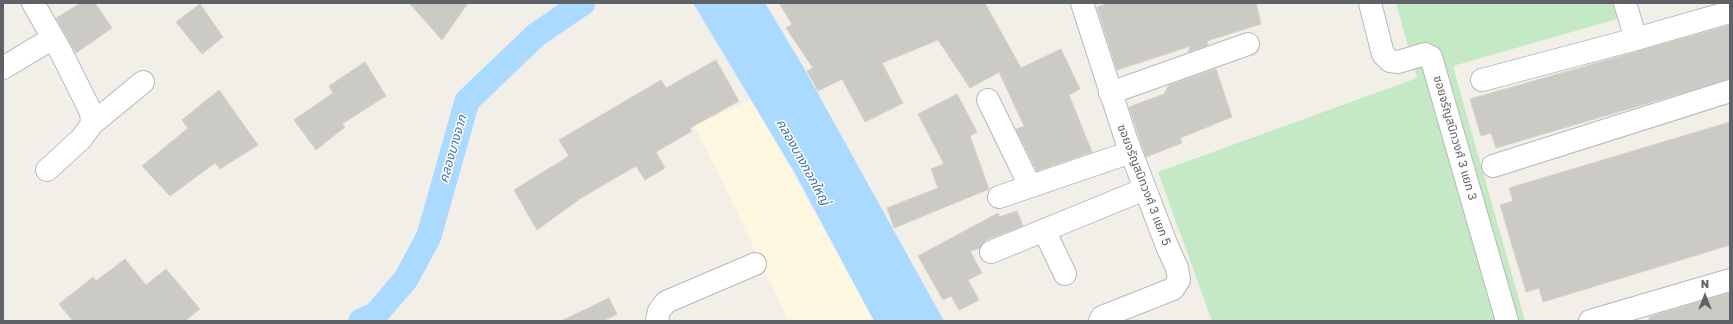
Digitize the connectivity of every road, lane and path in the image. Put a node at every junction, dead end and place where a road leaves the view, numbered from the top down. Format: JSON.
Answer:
{"nodes":[{"id":1,"x":33,"y":3,"type":"edge"},
{"id":2,"x":1082,"y":3,"type":"edge"},
{"id":3,"x":1370,"y":3,"type":"edge"},
{"id":4,"x":1625,"y":3,"type":"edge"},
{"id":5,"x":1730,"y":12,"type":"edge"},
{"id":6,"x":53,"y":38,"type":"junction"},
{"id":7,"x":1636,"y":39,"type":"junction"},
{"id":8,"x":1248,"y":44,"type":"dead end"},
{"id":9,"x":3,"y":68,"type":"edge"},
{"id":10,"x":1482,"y":80,"type":"dead end"},
{"id":11,"x":144,"y":82,"type":"dead end"},
{"id":12,"x":1730,"y":91,"type":"edge"},
{"id":13,"x":1110,"y":93,"type":"junction"},
{"id":14,"x":988,"y":100,"type":"dead end"},
{"id":15,"x":92,"y":124,"type":"junction"},
{"id":16,"x":1131,"y":152,"type":"junction"},
{"id":17,"x":1493,"y":166,"type":"dead end"},
{"id":18,"x":47,"y":170,"type":"dead end"},
{"id":19,"x":1030,"y":186,"type":"junction"},
{"id":20,"x":1145,"y":189,"type":"junction"},
{"id":21,"x":999,"y":197,"type":"dead end"},
{"id":22,"x":1044,"y":230,"type":"junction"},
{"id":23,"x":991,"y":252,"type":"dead end"},
{"id":24,"x":755,"y":264,"type":"dead end"},
{"id":25,"x":1065,"y":274,"type":"dead end"},
{"id":26,"x":1730,"y":280,"type":"edge"},
{"id":27,"x":657,"y":321,"type":"edge"},
{"id":28,"x":1100,"y":321,"type":"edge"},
{"id":29,"x":1507,"y":321,"type":"edge"},
{"id":30,"x":1590,"y":321,"type":"edge"}],
"edges":[{"from":1,"to":6,"type":"street"},
{"from":2,"to":13,"type":"street","name":"ซอยจรัญสนิทวงศ์ 3 แยก 5"},
{"from":3,"to":29,"type":"street","name":"ซอยจรัญสนิทวงศ์ 3 แยก 3"},
{"from":4,"to":7,"type":"street"},
{"from":5,"to":7,"type":"street"},
{"from":6,"to":9,"type":"street"},
{"from":6,"to":15,"type":"street"},
{"from":7,"to":10,"type":"street"},
{"from":8,"to":13,"type":"street"},
{"from":11,"to":15,"type":"street"},
{"from":12,"to":17,"type":"street"},
{"from":13,"to":16,"type":"street","name":"ซอยจรัญสนิทวงศ์ 3 แยก 5"},
{"from":14,"to":19,"type":"street"},
{"from":15,"to":18,"type":"street"},
{"from":16,"to":19,"type":"street"},
{"from":16,"to":20,"type":"street","name":"ซอยจรัญสนิทวงศ์ 3 แยก 5"},
{"from":19,"to":21,"type":"street"},
{"from":20,"to":22,"type":"street"},
{"from":20,"to":28,"type":"street","name":"ซอยจรัญสนิทวงศ์ 3 แยก 5"},
{"from":22,"to":23,"type":"street"},
{"from":22,"to":25,"type":"street"},
{"from":24,"to":27,"type":"street"},
{"from":26,"to":30,"type":"street"}]}
